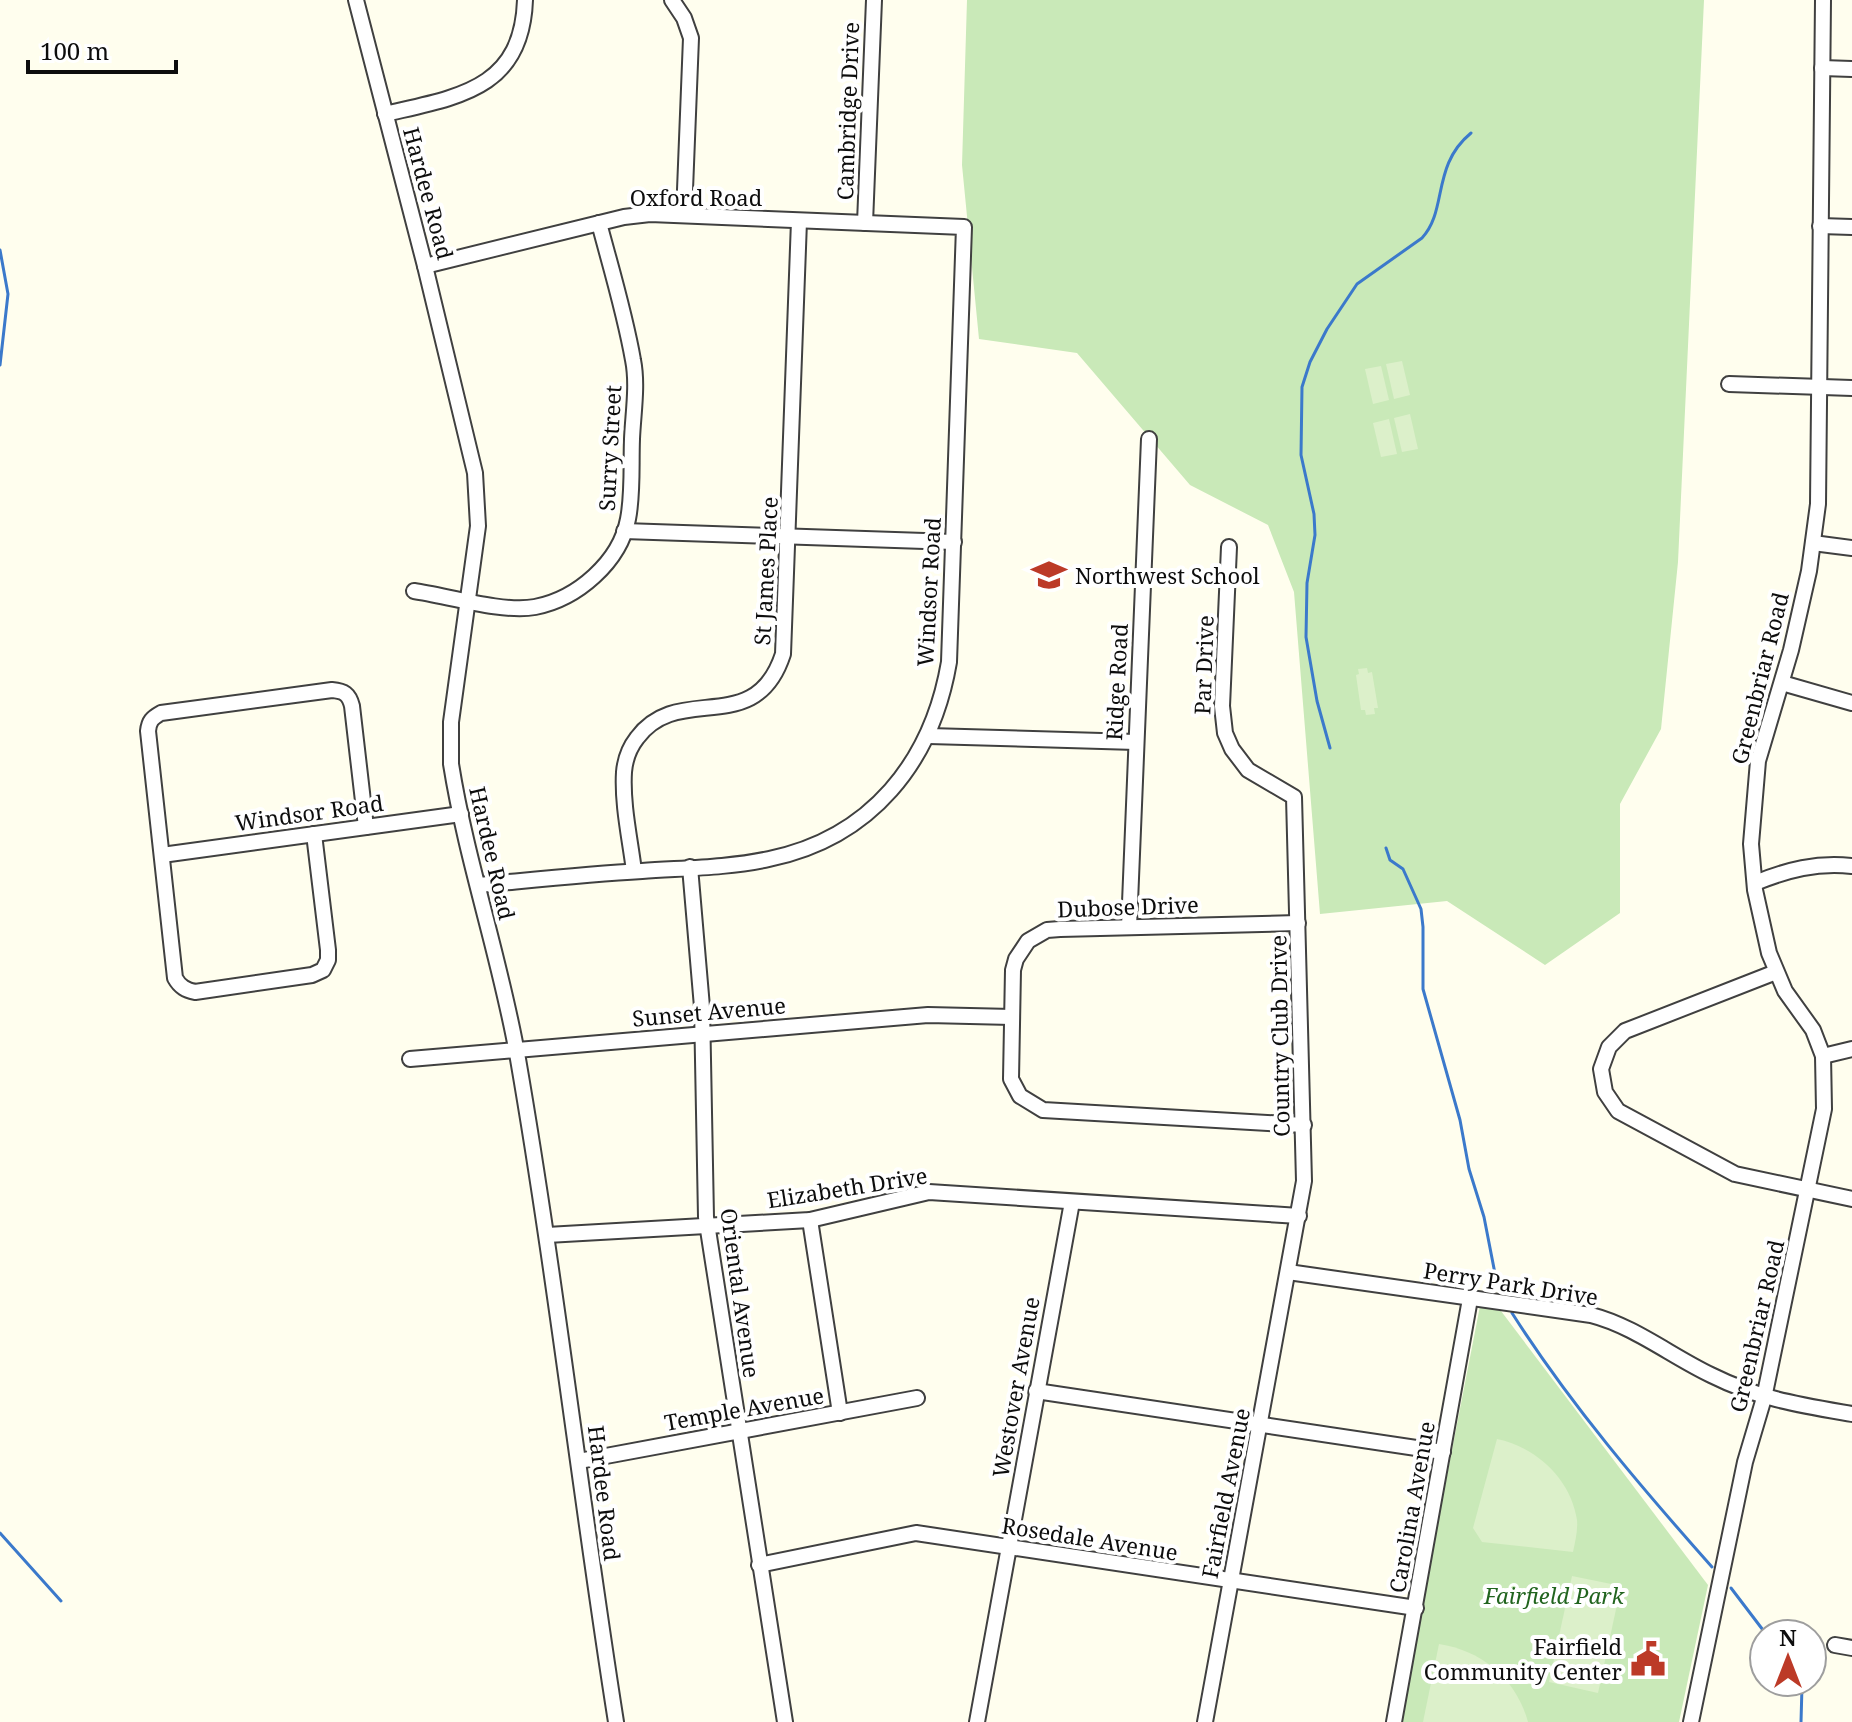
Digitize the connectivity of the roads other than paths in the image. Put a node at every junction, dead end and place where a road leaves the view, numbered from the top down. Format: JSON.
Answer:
{"nodes":[{"id":1,"x":356,"y":0,"type":"edge"},
{"id":2,"x":525,"y":0,"type":"edge"},
{"id":3,"x":672,"y":0,"type":"edge"},
{"id":4,"x":874,"y":0,"type":"edge"},
{"id":5,"x":1823,"y":0,"type":"edge"},
{"id":6,"x":1822,"y":68,"type":"junction"},
{"id":7,"x":1852,"y":69,"type":"edge"},
{"id":8,"x":385,"y":114,"type":"junction"},
{"id":9,"x":684,"y":215,"type":"junction"},
{"id":10,"x":799,"y":221,"type":"junction"},
{"id":11,"x":599,"y":223,"type":"junction"},
{"id":12,"x":865,"y":223,"type":"junction"},
{"id":13,"x":925,"y":226,"type":"joint"},
{"id":14,"x":1820,"y":226,"type":"junction"},
{"id":15,"x":1852,"y":227,"type":"edge"},
{"id":16,"x":425,"y":266,"type":"junction"},
{"id":17,"x":1729,"y":384,"type":"dead end"},
{"id":18,"x":1820,"y":385,"type":"junction"},
{"id":19,"x":1852,"y":388,"type":"edge"},
{"id":20,"x":1149,"y":439,"type":"dead end"},
{"id":21,"x":624,"y":531,"type":"junction"},
{"id":22,"x":789,"y":536,"type":"junction"},
{"id":23,"x":954,"y":542,"type":"junction"},
{"id":24,"x":1813,"y":543,"type":"junction"},
{"id":25,"x":1229,"y":547,"type":"dead end"},
{"id":26,"x":1852,"y":548,"type":"edge"},
{"id":27,"x":414,"y":591,"type":"dead end"},
{"id":28,"x":468,"y":600,"type":"junction"},
{"id":29,"x":1782,"y":683,"type":"junction"},
{"id":30,"x":1852,"y":703,"type":"edge"},
{"id":31,"x":929,"y":736,"type":"junction"},
{"id":32,"x":1136,"y":742,"type":"junction"},
{"id":33,"x":1294,"y":797,"type":"joint"},
{"id":34,"x":461,"y":814,"type":"junction"},
{"id":35,"x":366,"y":827,"type":"junction"},
{"id":36,"x":314,"y":834,"type":"junction"},
{"id":37,"x":162,"y":855,"type":"junction"},
{"id":38,"x":1852,"y":866,"type":"edge"},
{"id":39,"x":690,"y":867,"type":"junction"},
{"id":40,"x":634,"y":871,"type":"junction"},
{"id":41,"x":1755,"y":883,"type":"junction"},
{"id":42,"x":478,"y":885,"type":"junction"},
{"id":43,"x":1298,"y":923,"type":"junction"},
{"id":44,"x":1129,"y":927,"type":"junction"},
{"id":45,"x":1776,"y":972,"type":"junction"},
{"id":46,"x":1012,"y":1017,"type":"junction"},
{"id":47,"x":703,"y":1034,"type":"junction"},
{"id":48,"x":1852,"y":1049,"type":"edge"},
{"id":49,"x":516,"y":1050,"type":"junction"},
{"id":50,"x":1823,"y":1056,"type":"junction"},
{"id":51,"x":410,"y":1059,"type":"dead end"},
{"id":52,"x":1304,"y":1125,"type":"junction"},
{"id":53,"x":1809,"y":1189,"type":"junction"},
{"id":54,"x":1852,"y":1199,"type":"edge"},
{"id":55,"x":1072,"y":1202,"type":"junction"},
{"id":56,"x":1299,"y":1216,"type":"junction"},
{"id":57,"x":810,"y":1220,"type":"junction"},
{"id":58,"x":708,"y":1227,"type":"junction"},
{"id":59,"x":547,"y":1235,"type":"junction"},
{"id":60,"x":1288,"y":1272,"type":"junction"},
{"id":61,"x":1470,"y":1299,"type":"junction"},
{"id":62,"x":1036,"y":1391,"type":"junction"},
{"id":63,"x":917,"y":1398,"type":"dead end"},
{"id":64,"x":1764,"y":1398,"type":"junction"},
{"id":65,"x":840,"y":1413,"type":"junction"},
{"id":66,"x":1852,"y":1414,"type":"edge"},
{"id":67,"x":1260,"y":1426,"type":"junction"},
{"id":68,"x":739,"y":1431,"type":"junction"},
{"id":69,"x":1443,"y":1452,"type":"junction"},
{"id":70,"x":579,"y":1461,"type":"junction"},
{"id":71,"x":1008,"y":1549,"type":"junction"},
{"id":72,"x":759,"y":1565,"type":"junction"},
{"id":73,"x":1230,"y":1582,"type":"junction"},
{"id":74,"x":1416,"y":1608,"type":"junction"},
{"id":75,"x":1835,"y":1645,"type":"dead end"},
{"id":76,"x":1852,"y":1648,"type":"edge"},
{"id":77,"x":616,"y":1722,"type":"edge"},
{"id":78,"x":785,"y":1722,"type":"edge"},
{"id":79,"x":977,"y":1722,"type":"edge"},
{"id":80,"x":1205,"y":1722,"type":"edge"},
{"id":81,"x":1394,"y":1722,"type":"edge"},
{"id":82,"x":1691,"y":1722,"type":"edge"}],
"edges":[{"from":1,"to":8,"type":"street","name":"Hardee Road"},
{"from":2,"to":8,"type":"street"},
{"from":3,"to":9,"type":"street"},
{"from":4,"to":12,"type":"street","name":"Cambridge Drive"},
{"from":5,"to":6,"type":"street","name":"Greenbriar Road"},
{"from":6,"to":7,"type":"street"},
{"from":6,"to":14,"type":"street","name":"Greenbriar Road"},
{"from":8,"to":16,"type":"street","name":"Hardee Road"},
{"from":9,"to":10,"type":"street","name":"Oxford Road"},
{"from":9,"to":11,"type":"street","name":"Oxford Road"},
{"from":10,"to":12,"type":"street","name":"Oxford Road"},
{"from":10,"to":22,"type":"street","name":"St James Place"},
{"from":11,"to":16,"type":"street","name":"Oxford Road"},
{"from":11,"to":21,"type":"street","name":"Surry Street"},
{"from":12,"to":13,"type":"street","name":"Oxford Road"},
{"from":13,"to":23,"type":"street","name":"Windsor Road"},
{"from":14,"to":15,"type":"street"},
{"from":14,"to":18,"type":"street","name":"Greenbriar Road"},
{"from":16,"to":28,"type":"street","name":"Hardee Road"},
{"from":17,"to":18,"type":"street"},
{"from":18,"to":19,"type":"street"},
{"from":18,"to":24,"type":"street","name":"Greenbriar Road"},
{"from":20,"to":32,"type":"street","name":"Ridge Road"},
{"from":21,"to":22,"type":"street"},
{"from":21,"to":28,"type":"street","name":"Surry Street"},
{"from":22,"to":23,"type":"street"},
{"from":22,"to":40,"type":"street","name":"St James Place"},
{"from":23,"to":31,"type":"street","name":"Windsor Road"},
{"from":24,"to":26,"type":"street"},
{"from":24,"to":29,"type":"street","name":"Greenbriar Road"},
{"from":25,"to":33,"type":"street","name":"Par Drive"},
{"from":27,"to":28,"type":"street","name":"Surry Street"},
{"from":28,"to":34,"type":"street","name":"Hardee Road"},
{"from":29,"to":30,"type":"street"},
{"from":29,"to":41,"type":"street","name":"Greenbriar Road"},
{"from":31,"to":32,"type":"street"},
{"from":31,"to":39,"type":"street","name":"Windsor Road"},
{"from":32,"to":44,"type":"street","name":"Ridge Road"},
{"from":33,"to":43,"type":"street","name":"Country Club Drive"},
{"from":34,"to":35,"type":"street","name":"Windsor Road"},
{"from":34,"to":42,"type":"street","name":"Hardee Road"},
{"from":35,"to":36,"type":"street","name":"Windsor Road"},
{"from":35,"to":37,"type":"street"},
{"from":36,"to":37,"type":"street","name":"Windsor Road"},
{"from":36,"to":37,"type":"street"},
{"from":38,"to":41,"type":"street"},
{"from":39,"to":40,"type":"street","name":"Windsor Road"},
{"from":39,"to":47,"type":"street","name":"Oriental Avenue"},
{"from":40,"to":42,"type":"street","name":"Windsor Road"},
{"from":41,"to":45,"type":"street","name":"Greenbriar Road"},
{"from":42,"to":49,"type":"street","name":"Hardee Road"},
{"from":43,"to":44,"type":"street","name":"Dubose Drive"},
{"from":43,"to":52,"type":"street","name":"Country Club Drive"},
{"from":44,"to":46,"type":"street","name":"Dubose Drive"},
{"from":45,"to":50,"type":"street","name":"Greenbriar Road"},
{"from":45,"to":53,"type":"street"},
{"from":46,"to":47,"type":"street","name":"Sunset Avenue"},
{"from":46,"to":52,"type":"street","name":"Dubose Drive"},
{"from":47,"to":49,"type":"street","name":"Sunset Avenue"},
{"from":47,"to":58,"type":"street","name":"Oriental Avenue"},
{"from":48,"to":50,"type":"street"},
{"from":49,"to":51,"type":"street","name":"Sunset Avenue"},
{"from":49,"to":59,"type":"street","name":"Hardee Road"},
{"from":50,"to":53,"type":"street","name":"Greenbriar Road"},
{"from":52,"to":56,"type":"street","name":"Country Club Drive"},
{"from":53,"to":54,"type":"street"},
{"from":53,"to":64,"type":"street","name":"Greenbriar Road"},
{"from":55,"to":56,"type":"street","name":"Elizabeth Drive"},
{"from":55,"to":57,"type":"street","name":"Elizabeth Drive"},
{"from":55,"to":62,"type":"street","name":"Westover Avenue"},
{"from":56,"to":60,"type":"street","name":"Country Club Drive"},
{"from":57,"to":58,"type":"street","name":"Elizabeth Drive"},
{"from":57,"to":65,"type":"street"},
{"from":58,"to":59,"type":"street","name":"Elizabeth Drive"},
{"from":58,"to":68,"type":"street","name":"Oriental Avenue"},
{"from":59,"to":70,"type":"street","name":"Hardee Road"},
{"from":60,"to":61,"type":"street","name":"Perry Park Drive"},
{"from":60,"to":67,"type":"street","name":"Fairfield Avenue"},
{"from":61,"to":64,"type":"street","name":"Perry Park Drive"},
{"from":61,"to":69,"type":"street","name":"Carolina Avenue"},
{"from":62,"to":67,"type":"street"},
{"from":62,"to":71,"type":"street","name":"Westover Avenue"},
{"from":63,"to":65,"type":"street","name":"Temple Avenue"},
{"from":64,"to":66,"type":"street","name":"Perry Park Drive"},
{"from":64,"to":82,"type":"street","name":"Greenbriar Road"},
{"from":65,"to":68,"type":"street","name":"Temple Avenue"},
{"from":67,"to":69,"type":"street"},
{"from":67,"to":73,"type":"street","name":"Fairfield Avenue"},
{"from":68,"to":70,"type":"street","name":"Temple Avenue"},
{"from":68,"to":72,"type":"street","name":"Oriental Avenue"},
{"from":69,"to":74,"type":"street","name":"Carolina Avenue"},
{"from":70,"to":77,"type":"street","name":"Hardee Road"},
{"from":71,"to":72,"type":"street","name":"Rosedale Avenue"},
{"from":71,"to":73,"type":"street","name":"Rosedale Avenue"},
{"from":71,"to":79,"type":"street","name":"Westover Avenue"},
{"from":72,"to":78,"type":"street","name":"Oriental Avenue"},
{"from":73,"to":74,"type":"street","name":"Rosedale Avenue"},
{"from":73,"to":80,"type":"street","name":"Fairfield Avenue"},
{"from":74,"to":81,"type":"street","name":"Carolina Avenue"},
{"from":75,"to":76,"type":"street"}]}
